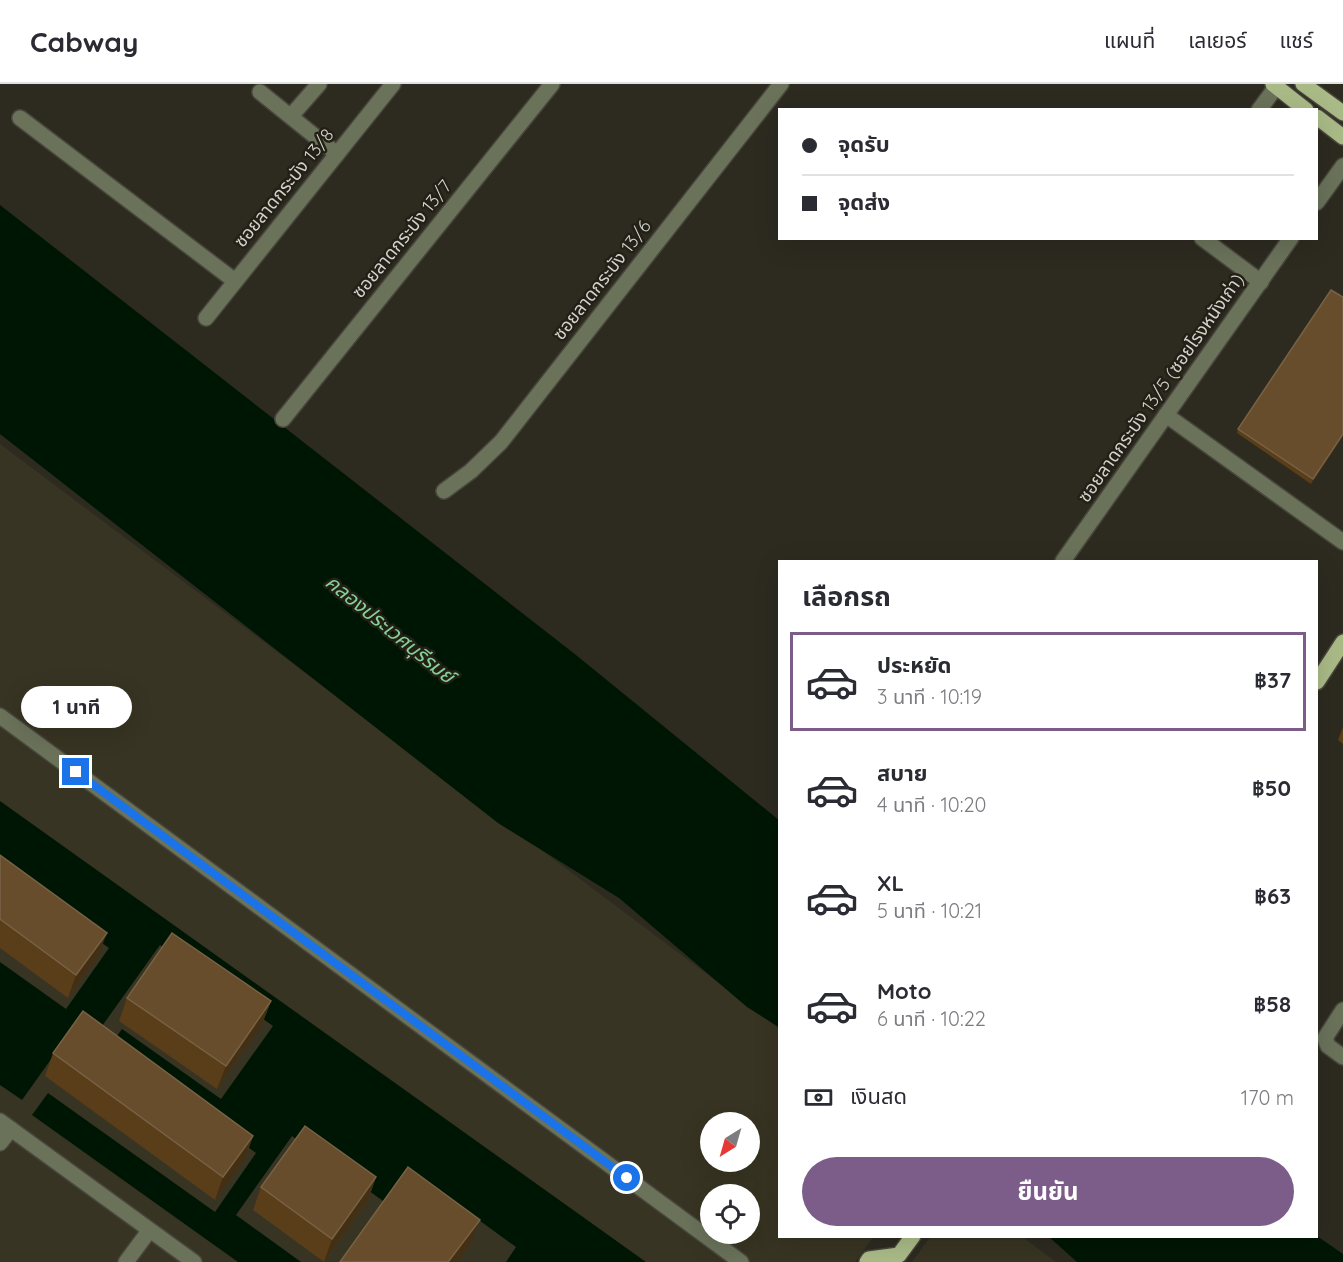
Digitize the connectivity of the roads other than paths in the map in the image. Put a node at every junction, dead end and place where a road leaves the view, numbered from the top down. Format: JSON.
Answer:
{"nodes":[{"id":1,"x":319,"y":84,"type":"edge"},
{"id":2,"x":393,"y":84,"type":"edge"},
{"id":3,"x":552,"y":84,"type":"edge"},
{"id":4,"x":781,"y":84,"type":"edge"},
{"id":5,"x":1304,"y":84,"type":"edge"},
{"id":6,"x":1274,"y":85,"type":"edge"},
{"id":7,"x":260,"y":92,"type":"dead end"},
{"id":8,"x":1260,"y":108,"type":"edge"},
{"id":9,"x":1303,"y":108,"type":"edge"},
{"id":10,"x":1343,"y":113,"type":"edge"},
{"id":11,"x":291,"y":116,"type":"junction"},
{"id":12,"x":20,"y":118,"type":"dead end"},
{"id":13,"x":1318,"y":118,"type":"edge"},
{"id":14,"x":1343,"y":137,"type":"edge"},
{"id":15,"x":337,"y":154,"type":"junction"},
{"id":16,"x":1343,"y":166,"type":"edge"},
{"id":17,"x":1318,"y":201,"type":"edge"},
{"id":18,"x":1205,"y":240,"type":"edge"},
{"id":19,"x":1290,"y":240,"type":"edge"},
{"id":20,"x":235,"y":281,"type":"junction"},
{"id":21,"x":1261,"y":282,"type":"junction"},
{"id":22,"x":206,"y":318,"type":"dead end"},
{"id":23,"x":1166,"y":415,"type":"junction"},
{"id":24,"x":283,"y":419,"type":"dead end"},
{"id":25,"x":444,"y":491,"type":"dead end"},
{"id":26,"x":1343,"y":542,"type":"edge"},
{"id":27,"x":1064,"y":560,"type":"edge"},
{"id":28,"x":1343,"y":642,"type":"edge"},
{"id":29,"x":1318,"y":680,"type":"edge"},
{"id":30,"x":0,"y":716,"type":"edge"},
{"id":31,"x":1343,"y":1010,"type":"edge"},
{"id":32,"x":1343,"y":1057,"type":"edge"},
{"id":33,"x":5,"y":1125,"type":"edge"},
{"id":34,"x":0,"y":1143,"type":"edge"},
{"id":35,"x":149,"y":1231,"type":"junction"},
{"id":36,"x":912,"y":1238,"type":"edge"},
{"id":37,"x":126,"y":1262,"type":"edge"},
{"id":38,"x":194,"y":1262,"type":"edge"},
{"id":39,"x":741,"y":1262,"type":"edge"},
{"id":40,"x":867,"y":1262,"type":"edge"}],
"edges":[{"from":1,"to":11,"type":"street"},
{"from":2,"to":15,"type":"street","name":"ซอยลาดกระบัง 13/8"},
{"from":3,"to":24,"type":"street","name":"ซอยลาดกระบัง 13/7"},
{"from":4,"to":25,"type":"street","name":"ซอยลาดกระบัง 13/6"},
{"from":5,"to":10,"type":"main road"},
{"from":6,"to":8,"type":"street"},
{"from":6,"to":9,"type":"main road"},
{"from":7,"to":11,"type":"street"},
{"from":11,"to":15,"type":"street"},
{"from":12,"to":20,"type":"street"},
{"from":13,"to":14,"type":"main road"},
{"from":15,"to":20,"type":"street","name":"ซอยลาดกระบัง 13/8"},
{"from":16,"to":17,"type":"street"},
{"from":18,"to":21,"type":"street"},
{"from":19,"to":21,"type":"street","name":"ซอยลาดกระบัง 13/5 (ซอยโรงหนังเก่า)"},
{"from":20,"to":22,"type":"street","name":"ซอยลาดกระบัง 13/8"},
{"from":21,"to":23,"type":"street","name":"ซอยลาดกระบัง 13/5 (ซอยโรงหนังเก่า)"},
{"from":23,"to":26,"type":"street"},
{"from":23,"to":27,"type":"street","name":"ซอยลาดกระบัง 13/5 (ซอยโรงหนังเก่า)"},
{"from":28,"to":29,"type":"main road"},
{"from":30,"to":39,"type":"street"},
{"from":31,"to":32,"type":"street"},
{"from":33,"to":34,"type":"street"},
{"from":33,"to":35,"type":"street"},
{"from":35,"to":37,"type":"street"},
{"from":35,"to":38,"type":"street"},
{"from":36,"to":40,"type":"main road"}]}
